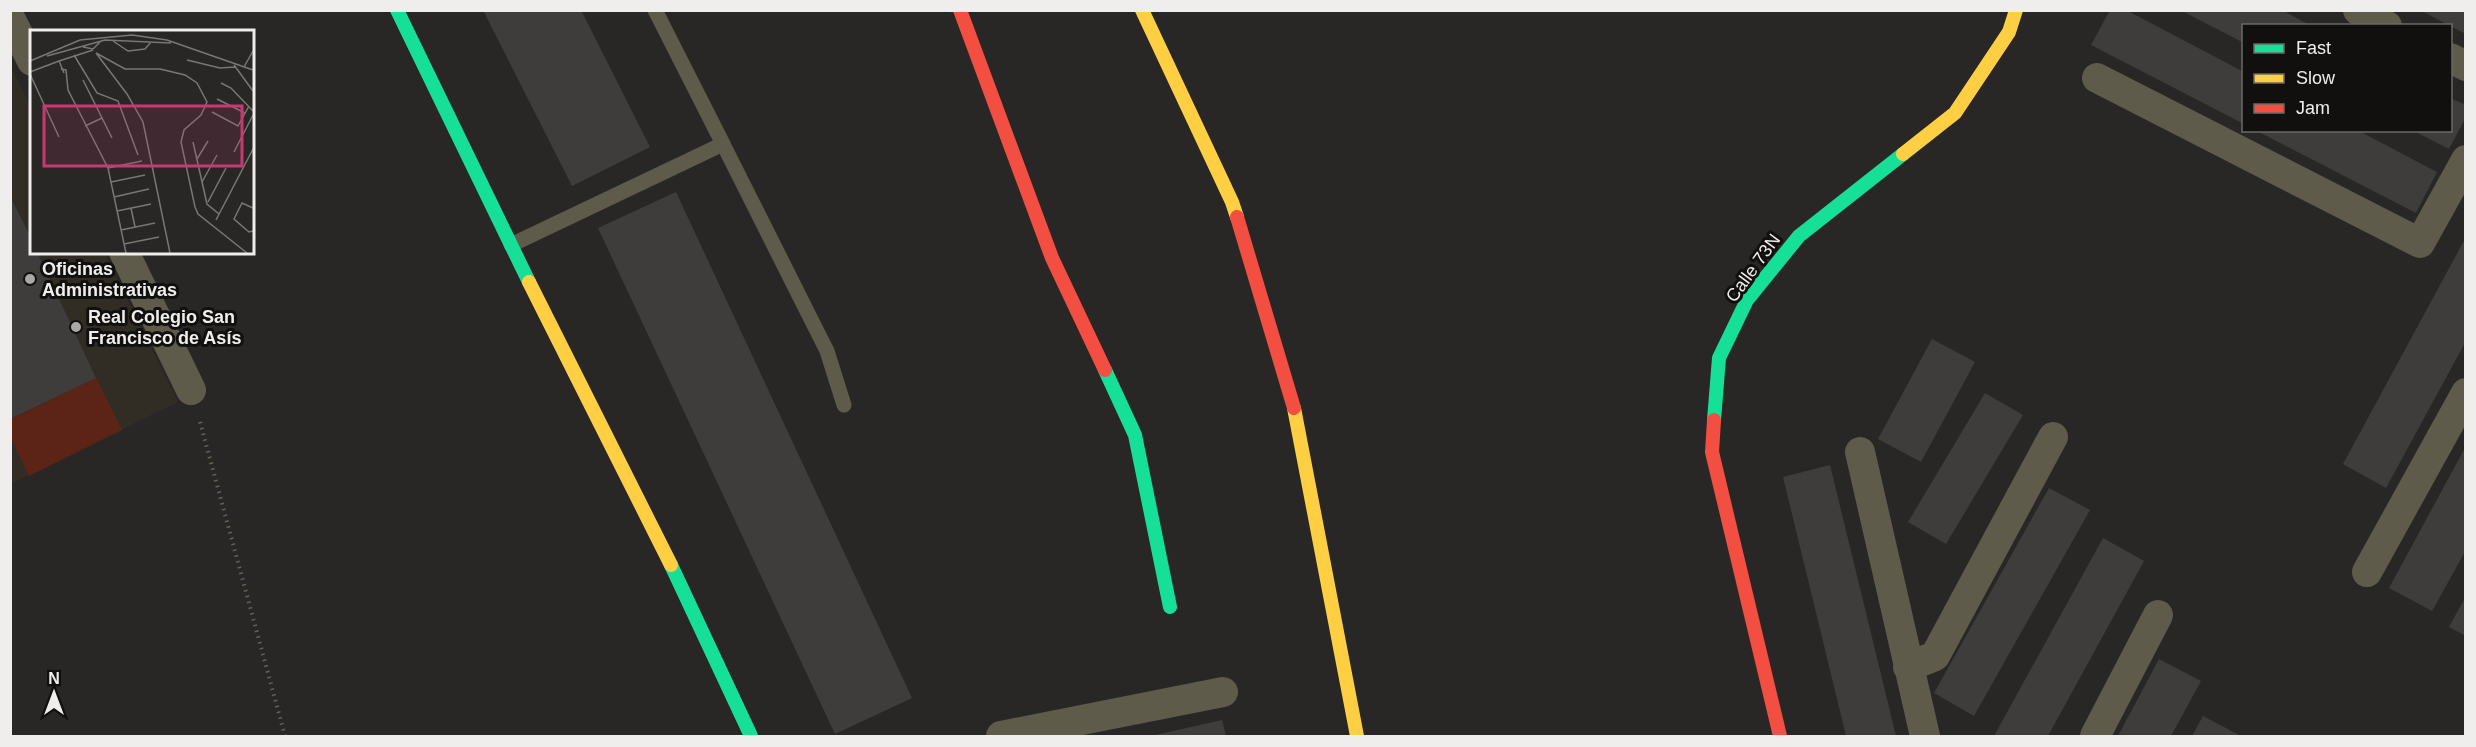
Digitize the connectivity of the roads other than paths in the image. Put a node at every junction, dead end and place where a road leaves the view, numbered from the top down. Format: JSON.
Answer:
{"nodes":[{"id":1,"x":397,"y":10,"type":"edge"},
{"id":2,"x":655,"y":10,"type":"edge"},
{"id":3,"x":960,"y":10,"type":"edge"},
{"id":4,"x":1142,"y":10,"type":"edge"},
{"id":5,"x":2016,"y":10,"type":"edge"},
{"id":6,"x":2358,"y":10,"type":"edge"},
{"id":7,"x":10,"y":18,"type":"edge"},
{"id":8,"x":2383,"y":24,"type":"edge"},
{"id":9,"x":30,"y":57,"type":"edge"},
{"id":10,"x":2452,"y":59,"type":"edge"},
{"id":11,"x":2466,"y":66,"type":"edge"},
{"id":12,"x":2097,"y":78,"type":"dead end"},
{"id":13,"x":723,"y":144,"type":"junction"},
{"id":14,"x":2466,"y":160,"type":"edge"},
{"id":15,"x":511,"y":245,"type":"junction"},
{"id":16,"x":125,"y":254,"type":"edge"},
{"id":17,"x":191,"y":390,"type":"road end"},
{"id":18,"x":2466,"y":393,"type":"edge"},
{"id":19,"x":844,"y":405,"type":"dead end"},
{"id":20,"x":2053,"y":437,"type":"dead end"},
{"id":21,"x":1860,"y":453,"type":"dead end"},
{"id":22,"x":2367,"y":572,"type":"dead end"},
{"id":23,"x":1170,"y":607,"type":"dead end"},
{"id":24,"x":2158,"y":615,"type":"dead end"},
{"id":25,"x":1908,"y":667,"type":"junction"},
{"id":26,"x":1223,"y":692,"type":"dead end"},
{"id":27,"x":751,"y":736,"type":"edge"},
{"id":28,"x":1001,"y":736,"type":"edge"},
{"id":29,"x":1357,"y":736,"type":"edge"},
{"id":30,"x":1780,"y":736,"type":"edge"},
{"id":31,"x":1925,"y":736,"type":"edge"},
{"id":32,"x":2095,"y":736,"type":"edge"}],
"edges":[{"from":1,"to":15,"type":"street"},
{"from":2,"to":13,"type":"lane"},
{"from":3,"to":23,"type":"street"},
{"from":4,"to":29,"type":"street"},
{"from":5,"to":30,"type":"street","name":"Calle 73N"},
{"from":6,"to":8,"type":"street"},
{"from":7,"to":9,"type":"street"},
{"from":10,"to":11,"type":"street"},
{"from":12,"to":14,"type":"street"},
{"from":13,"to":15,"type":"lane"},
{"from":13,"to":19,"type":"lane"},
{"from":15,"to":27,"type":"street"},
{"from":16,"to":17,"type":"street"},
{"from":18,"to":22,"type":"street"},
{"from":20,"to":25,"type":"street"},
{"from":21,"to":25,"type":"street"},
{"from":24,"to":32,"type":"street"},
{"from":25,"to":31,"type":"street"},
{"from":26,"to":28,"type":"street"}]}
